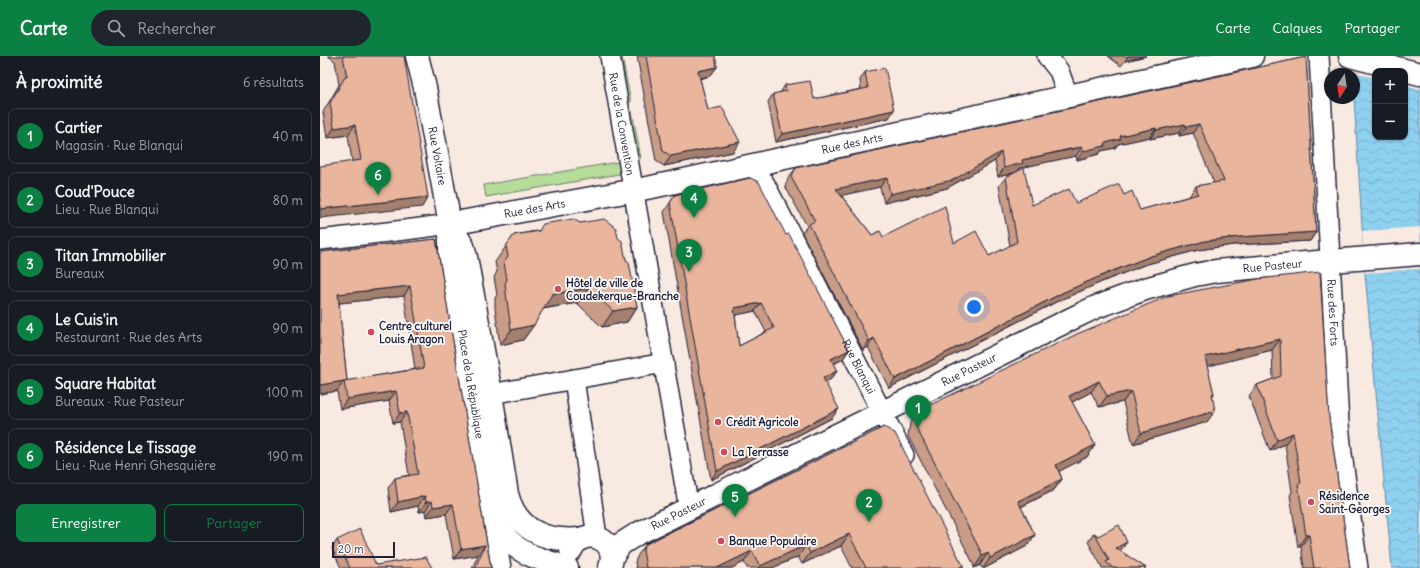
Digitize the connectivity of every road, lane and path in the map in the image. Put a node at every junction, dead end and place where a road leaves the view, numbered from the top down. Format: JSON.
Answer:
{"nodes":[{"id":1,"x":417,"y":56,"type":"edge"},
{"id":2,"x":422,"y":56,"type":"edge"},
{"id":3,"x":610,"y":56,"type":"edge"},
{"id":4,"x":1047,"y":56,"type":"edge"},
{"id":5,"x":1252,"y":56,"type":"edge"},
{"id":6,"x":1319,"y":56,"type":"edge"},
{"id":7,"x":1350,"y":56,"type":"edge"},
{"id":8,"x":1420,"y":74,"type":"edge"},
{"id":9,"x":425,"y":88,"type":"junction"},
{"id":10,"x":1068,"y":96,"type":"junction"},
{"id":11,"x":754,"y":165,"type":"junction"},
{"id":12,"x":635,"y":191,"type":"junction"},
{"id":13,"x":450,"y":224,"type":"junction"},
{"id":14,"x":320,"y":240,"type":"edge"},
{"id":15,"x":1420,"y":254,"type":"edge"},
{"id":16,"x":1330,"y":261,"type":"junction"},
{"id":17,"x":664,"y":363,"type":"junction"},
{"id":18,"x":574,"y":379,"type":"junction"},
{"id":19,"x":491,"y":394,"type":"junction"},
{"id":20,"x":883,"y":413,"type":"junction"},
{"id":21,"x":912,"y":468,"type":"edge"},
{"id":22,"x":490,"y":504,"type":"junction"},
{"id":23,"x":690,"y":509,"type":"junction"},
{"id":24,"x":588,"y":538,"type":"junction"},
{"id":25,"x":611,"y":564,"type":"edge"},
{"id":26,"x":501,"y":568,"type":"edge"},
{"id":27,"x":567,"y":568,"type":"edge"},
{"id":28,"x":572,"y":568,"type":"edge"},
{"id":29,"x":1358,"y":568,"type":"edge"}],
"edges":[{"from":1,"to":9,"type":"street","name":"Rue Voltaire"},
{"from":2,"to":9,"type":"street","name":"Rue Voltaire"},
{"from":3,"to":12,"type":"street","name":"Rue de la Convention"},
{"from":4,"to":10,"type":"street"},
{"from":5,"to":10,"type":"street","name":"Rue des Arts"},
{"from":6,"to":16,"type":"street","name":"Rue des Forts"},
{"from":7,"to":8,"type":"street"},
{"from":9,"to":13,"type":"street","name":"Rue Voltaire"},
{"from":10,"to":11,"type":"street","name":"Rue des Arts"},
{"from":11,"to":12,"type":"street","name":"Rue des Arts"},
{"from":11,"to":20,"type":"street","name":"Rue Blanqui"},
{"from":12,"to":13,"type":"street","name":"Rue des Arts"},
{"from":12,"to":17,"type":"street"},
{"from":13,"to":14,"type":"street"},
{"from":13,"to":19,"type":"street","name":"Place de la République"},
{"from":13,"to":22,"type":"street","name":"Place de la République"},
{"from":15,"to":16,"type":"street","name":"Rue Pasteur"},
{"from":16,"to":20,"type":"street","name":"Rue Pasteur"},
{"from":16,"to":29,"type":"street","name":"Rue des Forts"},
{"from":17,"to":18,"type":"street","name":"Place de la République"},
{"from":17,"to":23,"type":"street"},
{"from":18,"to":19,"type":"street","name":"Place de la République"},
{"from":18,"to":24,"type":"street"},
{"from":19,"to":24,"type":"street","name":"Place de la République"},
{"from":20,"to":21,"type":"street","name":"Rue Blanqui"},
{"from":20,"to":23,"type":"street","name":"Rue Pasteur"},
{"from":22,"to":26,"type":"street","name":"Place de la République"},
{"from":22,"to":27,"type":"street","name":"Place de la République"},
{"from":23,"to":25,"type":"street","name":"Rue Pasteur"},
{"from":24,"to":25,"type":"street"},
{"from":24,"to":28,"type":"street"}]}
